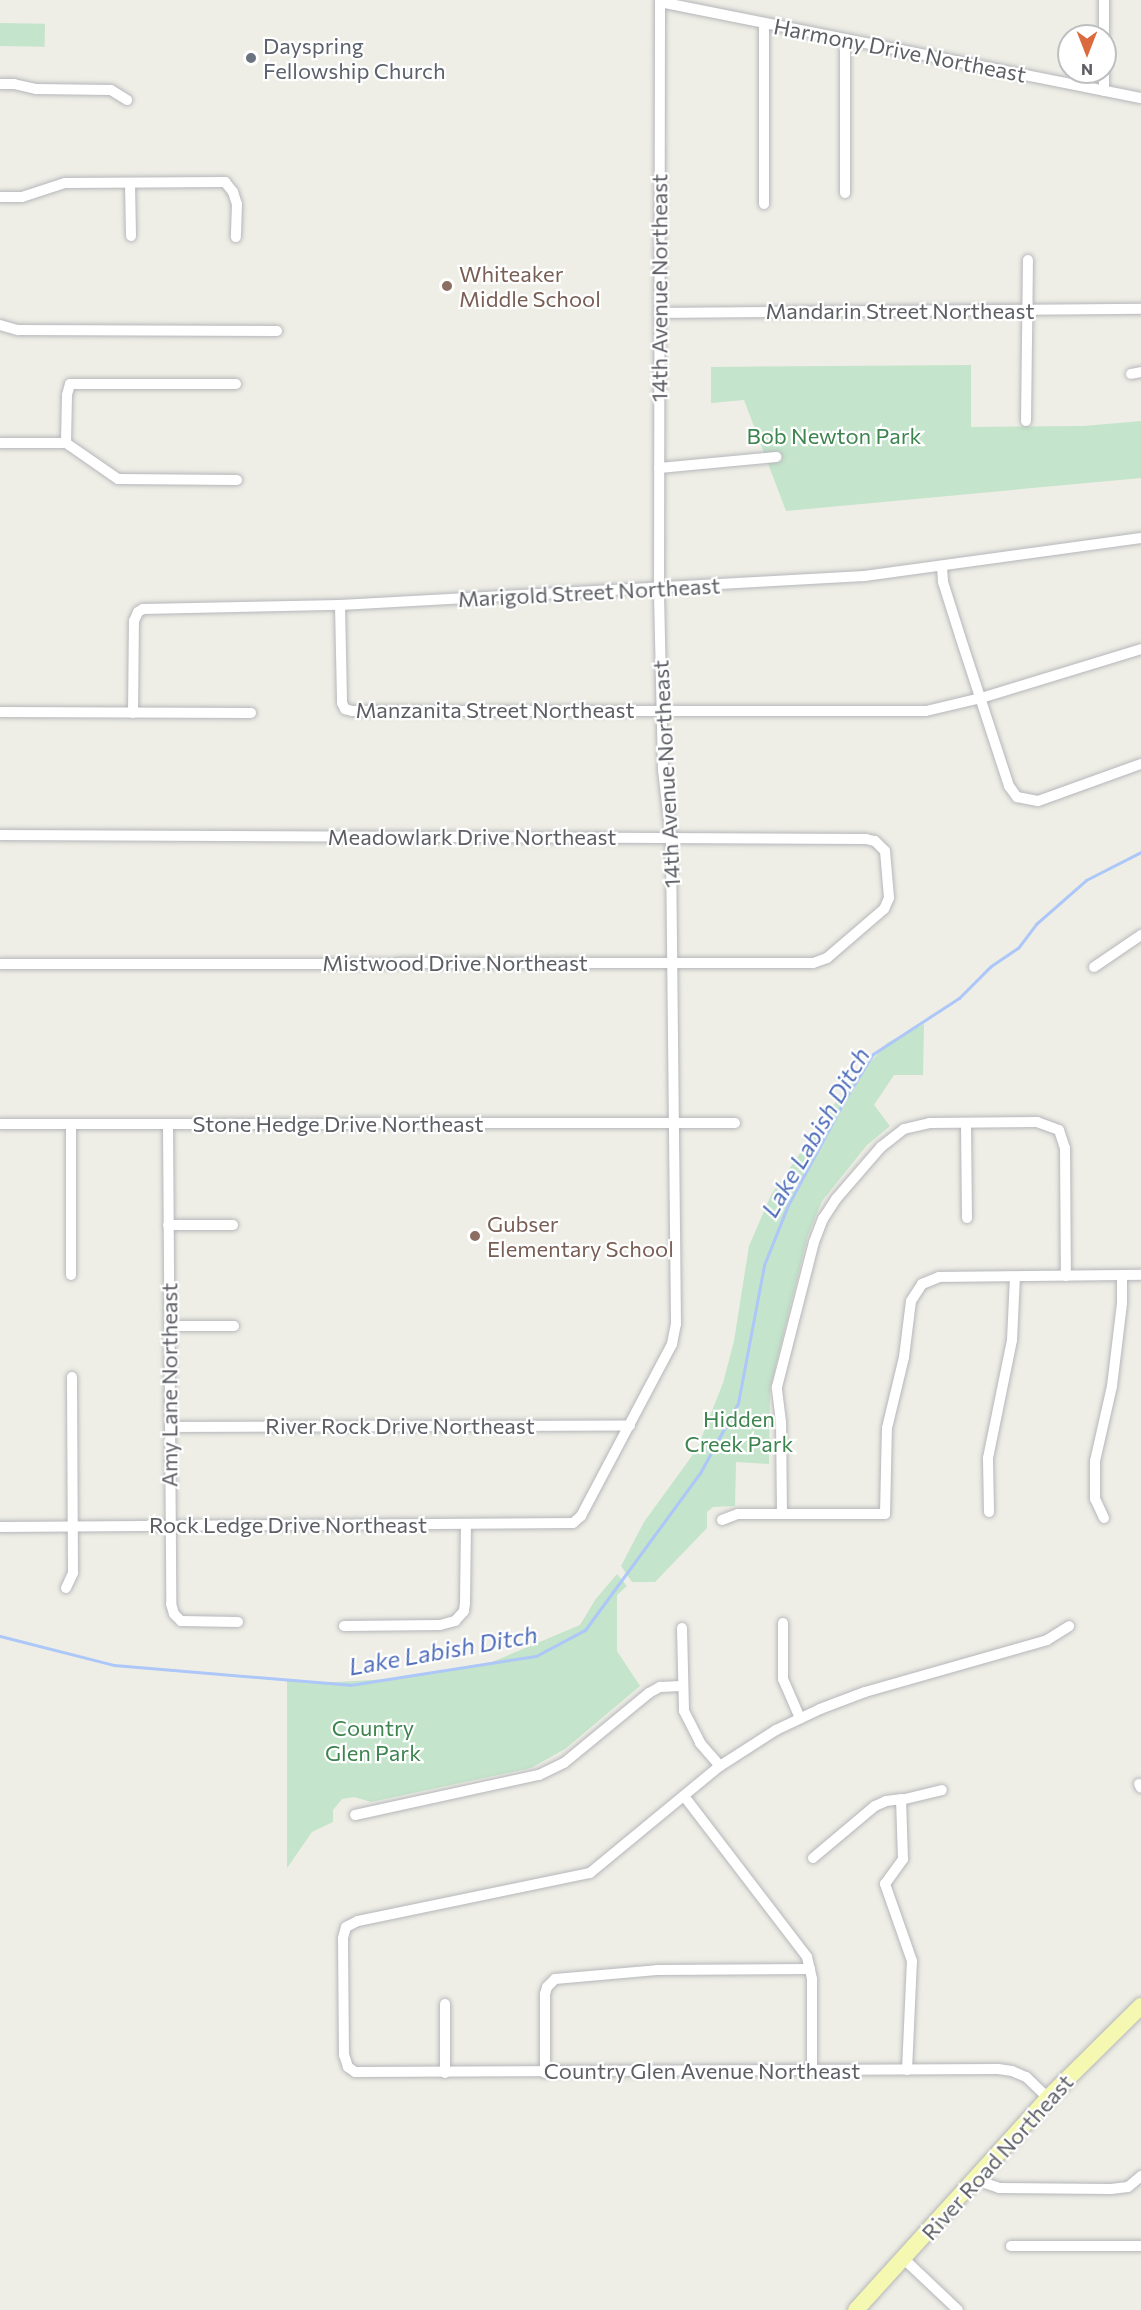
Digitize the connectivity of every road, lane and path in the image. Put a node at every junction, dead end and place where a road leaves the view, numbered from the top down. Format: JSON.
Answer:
{"nodes":[{"id":1,"x":1104,"y":0,"type":"edge"},
{"id":2,"x":660,"y":1,"type":"edge"},
{"id":3,"x":764,"y":23,"type":"junction"},
{"id":4,"x":1104,"y":24,"type":"edge"},
{"id":5,"x":844,"y":39,"type":"junction"},
{"id":6,"x":0,"y":84,"type":"edge"},
{"id":7,"x":1104,"y":84,"type":"edge"},
{"id":8,"x":1104,"y":91,"type":"junction"},
{"id":9,"x":1141,"y":98,"type":"edge"},
{"id":10,"x":127,"y":100,"type":"dead end"},
{"id":11,"x":130,"y":183,"type":"junction"},
{"id":12,"x":845,"y":194,"type":"dead end"},
{"id":13,"x":0,"y":197,"type":"edge"},
{"id":14,"x":764,"y":204,"type":"dead end"},
{"id":15,"x":131,"y":236,"type":"dead end"},
{"id":16,"x":236,"y":237,"type":"dead end"},
{"id":17,"x":1028,"y":260,"type":"dead end"},
{"id":18,"x":1141,"y":309,"type":"edge"},
{"id":19,"x":1027,"y":310,"type":"junction"},
{"id":20,"x":659,"y":313,"type":"junction"},
{"id":21,"x":0,"y":325,"type":"edge"},
{"id":22,"x":277,"y":331,"type":"dead end"},
{"id":23,"x":236,"y":384,"type":"dead end"},
{"id":24,"x":1026,"y":421,"type":"dead end"},
{"id":25,"x":0,"y":443,"type":"edge"},
{"id":26,"x":66,"y":443,"type":"junction"},
{"id":27,"x":776,"y":457,"type":"dead end"},
{"id":28,"x":659,"y":468,"type":"junction"},
{"id":29,"x":237,"y":480,"type":"dead end"},
{"id":30,"x":1141,"y":538,"type":"edge"},
{"id":31,"x":942,"y":567,"type":"junction"},
{"id":32,"x":659,"y":588,"type":"junction"},
{"id":33,"x":340,"y":605,"type":"junction"},
{"id":34,"x":1141,"y":649,"type":"edge"},
{"id":35,"x":981,"y":698,"type":"junction"},
{"id":36,"x":662,"y":711,"type":"junction"},
{"id":37,"x":0,"y":712,"type":"edge"},
{"id":38,"x":133,"y":713,"type":"junction"},
{"id":39,"x":251,"y":713,"type":"dead end"},
{"id":40,"x":1141,"y":764,"type":"edge"},
{"id":41,"x":0,"y":835,"type":"edge"},
{"id":42,"x":671,"y":838,"type":"junction"},
{"id":43,"x":887,"y":904,"type":"joint"},
{"id":44,"x":1141,"y":935,"type":"edge"},
{"id":45,"x":673,"y":963,"type":"junction"},
{"id":46,"x":0,"y":964,"type":"edge"},
{"id":47,"x":1094,"y":967,"type":"dead end"},
{"id":48,"x":675,"y":1123,"type":"junction"},
{"id":49,"x":735,"y":1123,"type":"dead end"},
{"id":50,"x":966,"y":1123,"type":"junction"},
{"id":51,"x":71,"y":1124,"type":"junction"},
{"id":52,"x":168,"y":1124,"type":"junction"},
{"id":53,"x":0,"y":1125,"type":"edge"},
{"id":54,"x":967,"y":1218,"type":"dead end"},
{"id":55,"x":168,"y":1225,"type":"junction"},
{"id":56,"x":233,"y":1225,"type":"dead end"},
{"id":57,"x":71,"y":1275,"type":"dead end"},
{"id":58,"x":1122,"y":1275,"type":"junction"},
{"id":59,"x":1141,"y":1275,"type":"edge"},
{"id":60,"x":1066,"y":1276,"type":"junction"},
{"id":61,"x":1016,"y":1277,"type":"junction"},
{"id":62,"x":169,"y":1326,"type":"junction"},
{"id":63,"x":234,"y":1326,"type":"dead end"},
{"id":64,"x":72,"y":1377,"type":"dead end"},
{"id":65,"x":630,"y":1425,"type":"junction"},
{"id":66,"x":170,"y":1427,"type":"junction"},
{"id":67,"x":989,"y":1512,"type":"dead end"},
{"id":68,"x":782,"y":1514,"type":"junction"},
{"id":69,"x":1104,"y":1518,"type":"dead end"},
{"id":70,"x":722,"y":1520,"type":"dead end"},
{"id":71,"x":576,"y":1522,"type":"joint"},
{"id":72,"x":466,"y":1524,"type":"junction"},
{"id":73,"x":72,"y":1526,"type":"junction"},
{"id":74,"x":170,"y":1526,"type":"junction"},
{"id":75,"x":0,"y":1527,"type":"edge"},
{"id":76,"x":66,"y":1588,"type":"dead end"},
{"id":77,"x":237,"y":1622,"type":"dead end"},
{"id":78,"x":783,"y":1623,"type":"dead end"},
{"id":79,"x":344,"y":1626,"type":"dead end"},
{"id":80,"x":1069,"y":1626,"type":"dead end"},
{"id":81,"x":682,"y":1628,"type":"dead end"},
{"id":82,"x":681,"y":1686,"type":"junction"},
{"id":83,"x":800,"y":1718,"type":"junction"},
{"id":84,"x":720,"y":1766,"type":"junction"},
{"id":85,"x":942,"y":1790,"type":"dead end"},
{"id":86,"x":684,"y":1796,"type":"junction"},
{"id":87,"x":902,"y":1800,"type":"junction"},
{"id":88,"x":355,"y":1815,"type":"dead end"},
{"id":89,"x":813,"y":1858,"type":"dead end"},
{"id":90,"x":810,"y":1969,"type":"junction"},
{"id":91,"x":445,"y":2004,"type":"dead end"},
{"id":92,"x":1141,"y":2006,"type":"edge"},
{"id":93,"x":812,"y":2070,"type":"junction"},
{"id":94,"x":907,"y":2070,"type":"junction"},
{"id":95,"x":445,"y":2073,"type":"junction"},
{"id":96,"x":545,"y":2073,"type":"junction"},
{"id":97,"x":1048,"y":2098,"type":"junction"},
{"id":98,"x":1141,"y":2176,"type":"edge"},
{"id":99,"x":976,"y":2180,"type":"junction"},
{"id":100,"x":1011,"y":2246,"type":"dead end"},
{"id":101,"x":1141,"y":2246,"type":"edge"},
{"id":102,"x":904,"y":2259,"type":"junction"},
{"id":103,"x":856,"y":2310,"type":"edge"},
{"id":104,"x":958,"y":2310,"type":"edge"}],
"edges":[{"from":1,"to":4,"type":"street"},
{"from":2,"to":3,"type":"street","name":"Harmony Drive Northeast"},
{"from":2,"to":20,"type":"street","name":"14th Avenue Northeast"},
{"from":3,"to":5,"type":"street","name":"Harmony Drive Northeast"},
{"from":3,"to":14,"type":"street"},
{"from":5,"to":8,"type":"street","name":"Harmony Drive Northeast"},
{"from":5,"to":12,"type":"street"},
{"from":6,"to":10,"type":"street"},
{"from":7,"to":8,"type":"street"},
{"from":8,"to":9,"type":"street","name":"Harmony Drive Northeast"},
{"from":11,"to":13,"type":"street"},
{"from":11,"to":15,"type":"street"},
{"from":11,"to":16,"type":"street"},
{"from":17,"to":19,"type":"street"},
{"from":18,"to":19,"type":"street","name":"Mandarin Street Northeast"},
{"from":19,"to":20,"type":"street","name":"Mandarin Street Northeast"},
{"from":19,"to":24,"type":"street"},
{"from":20,"to":28,"type":"street","name":"14th Avenue Northeast"},
{"from":21,"to":22,"type":"street"},
{"from":23,"to":26,"type":"street"},
{"from":25,"to":26,"type":"street"},
{"from":26,"to":29,"type":"street"},
{"from":27,"to":28,"type":"street"},
{"from":28,"to":32,"type":"street","name":"14th Avenue Northeast"},
{"from":30,"to":31,"type":"street","name":"Marigold Street Northeast"},
{"from":31,"to":32,"type":"street","name":"Marigold Street Northeast"},
{"from":31,"to":35,"type":"street"},
{"from":32,"to":33,"type":"street","name":"Marigold Street Northeast"},
{"from":32,"to":36,"type":"street","name":"14th Avenue Northeast"},
{"from":33,"to":36,"type":"street","name":"Manzanita Street Northeast"},
{"from":33,"to":38,"type":"street","name":"Marigold Street Northeast"},
{"from":34,"to":35,"type":"street","name":"Manzanita Street Northeast"},
{"from":35,"to":36,"type":"street","name":"Manzanita Street Northeast"},
{"from":35,"to":40,"type":"street"},
{"from":36,"to":42,"type":"street","name":"14th Avenue Northeast"},
{"from":37,"to":38,"type":"street"},
{"from":38,"to":39,"type":"street"},
{"from":41,"to":42,"type":"street","name":"Meadowlark Drive Northeast"},
{"from":42,"to":43,"type":"street","name":"Meadowlark Drive Northeast"},
{"from":42,"to":45,"type":"street","name":"14th Avenue Northeast"},
{"from":43,"to":45,"type":"street","name":"Mistwood Drive Northeast"},
{"from":44,"to":47,"type":"street"},
{"from":45,"to":46,"type":"street","name":"Mistwood Drive Northeast"},
{"from":45,"to":48,"type":"street","name":"14th Avenue Northeast"},
{"from":48,"to":49,"type":"street","name":"Stone Hedge Drive Northeast"},
{"from":48,"to":52,"type":"street","name":"Stone Hedge Drive Northeast"},
{"from":48,"to":65,"type":"street","name":"14th Avenue Northeast"},
{"from":50,"to":54,"type":"street"},
{"from":50,"to":60,"type":"street"},
{"from":50,"to":68,"type":"street"},
{"from":51,"to":52,"type":"street","name":"Stone Hedge Drive Northeast"},
{"from":51,"to":53,"type":"street","name":"Stone Hedge Drive Northeast"},
{"from":51,"to":57,"type":"street"},
{"from":52,"to":55,"type":"street","name":"Amy Lane Northeast"},
{"from":55,"to":56,"type":"street"},
{"from":55,"to":62,"type":"street","name":"Amy Lane Northeast"},
{"from":58,"to":59,"type":"street"},
{"from":58,"to":60,"type":"street"},
{"from":58,"to":69,"type":"street"},
{"from":60,"to":61,"type":"street"},
{"from":61,"to":67,"type":"street"},
{"from":61,"to":68,"type":"street"},
{"from":62,"to":63,"type":"street"},
{"from":62,"to":66,"type":"street","name":"Amy Lane Northeast"},
{"from":64,"to":73,"type":"street"},
{"from":65,"to":66,"type":"street","name":"River Rock Drive Northeast"},
{"from":65,"to":71,"type":"street","name":"14th Avenue Northeast"},
{"from":66,"to":74,"type":"street","name":"Amy Lane Northeast"},
{"from":68,"to":70,"type":"street"},
{"from":71,"to":72,"type":"street","name":"Rock Ledge Drive Northeast"},
{"from":72,"to":74,"type":"street","name":"Rock Ledge Drive Northeast"},
{"from":72,"to":79,"type":"street"},
{"from":73,"to":74,"type":"street","name":"Rock Ledge Drive Northeast"},
{"from":73,"to":75,"type":"street","name":"Rock Ledge Drive Northeast"},
{"from":73,"to":76,"type":"street"},
{"from":74,"to":77,"type":"street","name":"Amy Lane Northeast"},
{"from":78,"to":83,"type":"street"},
{"from":80,"to":83,"type":"street"},
{"from":81,"to":82,"type":"street"},
{"from":82,"to":84,"type":"street"},
{"from":82,"to":88,"type":"street"},
{"from":83,"to":84,"type":"street"},
{"from":84,"to":86,"type":"street"},
{"from":85,"to":87,"type":"street"},
{"from":86,"to":90,"type":"street"},
{"from":86,"to":95,"type":"street","name":"Country Glen Avenue Northeast"},
{"from":87,"to":89,"type":"street"},
{"from":87,"to":94,"type":"street"},
{"from":90,"to":93,"type":"street"},
{"from":90,"to":96,"type":"street"},
{"from":91,"to":95,"type":"street"},
{"from":92,"to":97,"type":"main road","name":"River Road Northeast"},
{"from":93,"to":94,"type":"street","name":"Country Glen Avenue Northeast"},
{"from":93,"to":96,"type":"street","name":"Country Glen Avenue Northeast"},
{"from":94,"to":97,"type":"street","name":"Country Glen Avenue Northeast"},
{"from":95,"to":96,"type":"street","name":"Country Glen Avenue Northeast"},
{"from":97,"to":99,"type":"main road","name":"River Road Northeast"},
{"from":98,"to":99,"type":"street"},
{"from":99,"to":102,"type":"main road","name":"River Road Northeast"},
{"from":100,"to":101,"type":"street"},
{"from":102,"to":103,"type":"main road","name":"River Road Northeast"},
{"from":102,"to":104,"type":"street"}]}
